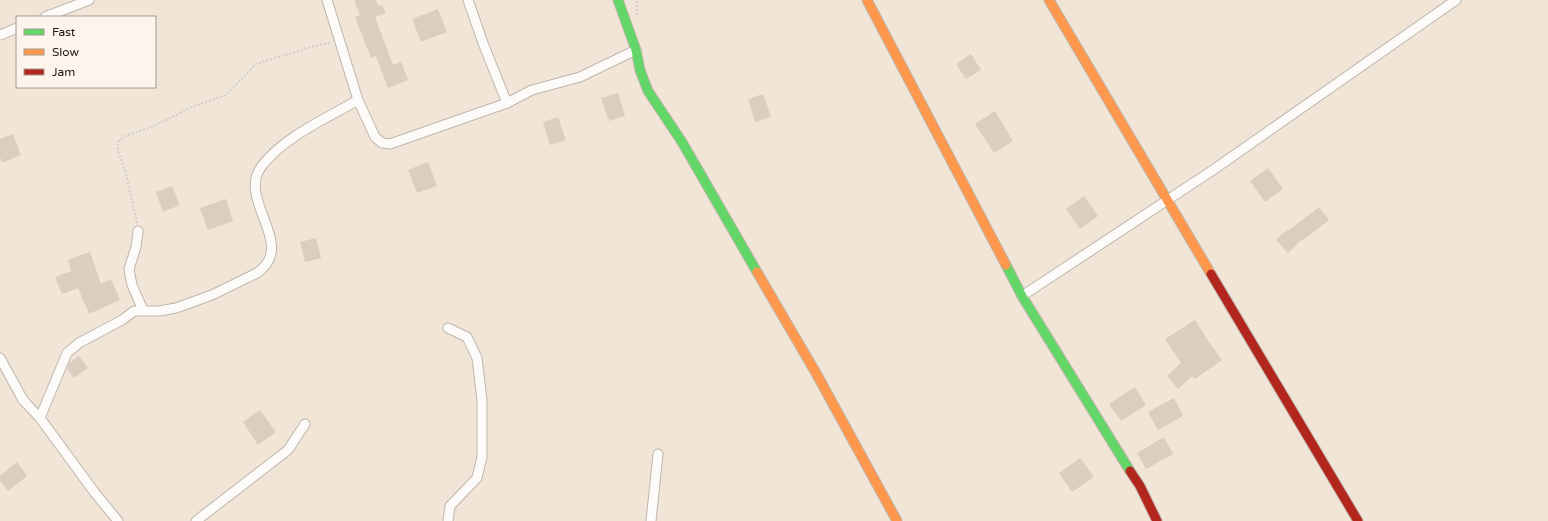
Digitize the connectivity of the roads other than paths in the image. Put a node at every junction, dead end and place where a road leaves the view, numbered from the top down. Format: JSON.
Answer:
{"nodes":[{"id":1,"x":89,"y":0,"type":"edge"},
{"id":2,"x":327,"y":0,"type":"edge"},
{"id":3,"x":468,"y":0,"type":"edge"},
{"id":4,"x":618,"y":0,"type":"edge"},
{"id":5,"x":867,"y":0,"type":"edge"},
{"id":6,"x":1049,"y":0,"type":"edge"},
{"id":7,"x":1456,"y":0,"type":"edge"},
{"id":8,"x":48,"y":16,"type":"edge"},
{"id":9,"x":16,"y":28,"type":"edge"},
{"id":10,"x":0,"y":35,"type":"edge"},
{"id":11,"x":636,"y":50,"type":"junction"},
{"id":12,"x":358,"y":100,"type":"junction"},
{"id":13,"x":507,"y":104,"type":"junction"},
{"id":14,"x":1167,"y":199,"type":"junction"},
{"id":15,"x":138,"y":231,"type":"road end"},
{"id":16,"x":1022,"y":296,"type":"junction"},
{"id":17,"x":143,"y":310,"type":"junction"},
{"id":18,"x":448,"y":328,"type":"dead end"},
{"id":19,"x":0,"y":358,"type":"edge"},
{"id":20,"x":40,"y":418,"type":"junction"},
{"id":21,"x":305,"y":424,"type":"dead end"},
{"id":22,"x":658,"y":454,"type":"dead end"},
{"id":23,"x":118,"y":521,"type":"edge"},
{"id":24,"x":196,"y":521,"type":"edge"},
{"id":25,"x":448,"y":521,"type":"edge"},
{"id":26,"x":651,"y":521,"type":"edge"},
{"id":27,"x":897,"y":521,"type":"edge"},
{"id":28,"x":1157,"y":521,"type":"edge"},
{"id":29,"x":1358,"y":521,"type":"edge"}],
"edges":[{"from":1,"to":8,"type":"street"},
{"from":2,"to":12,"type":"street"},
{"from":3,"to":13,"type":"street"},
{"from":4,"to":11,"type":"street"},
{"from":5,"to":16,"type":"street"},
{"from":6,"to":14,"type":"street"},
{"from":7,"to":14,"type":"street"},
{"from":9,"to":10,"type":"street"},
{"from":11,"to":13,"type":"street"},
{"from":11,"to":27,"type":"street"},
{"from":12,"to":13,"type":"street"},
{"from":12,"to":17,"type":"street"},
{"from":14,"to":16,"type":"street"},
{"from":14,"to":29,"type":"street"},
{"from":15,"to":17,"type":"street"},
{"from":16,"to":28,"type":"street"},
{"from":17,"to":20,"type":"street"},
{"from":18,"to":25,"type":"street"},
{"from":19,"to":20,"type":"street"},
{"from":20,"to":23,"type":"street"},
{"from":21,"to":24,"type":"street"},
{"from":22,"to":26,"type":"street"}]}
